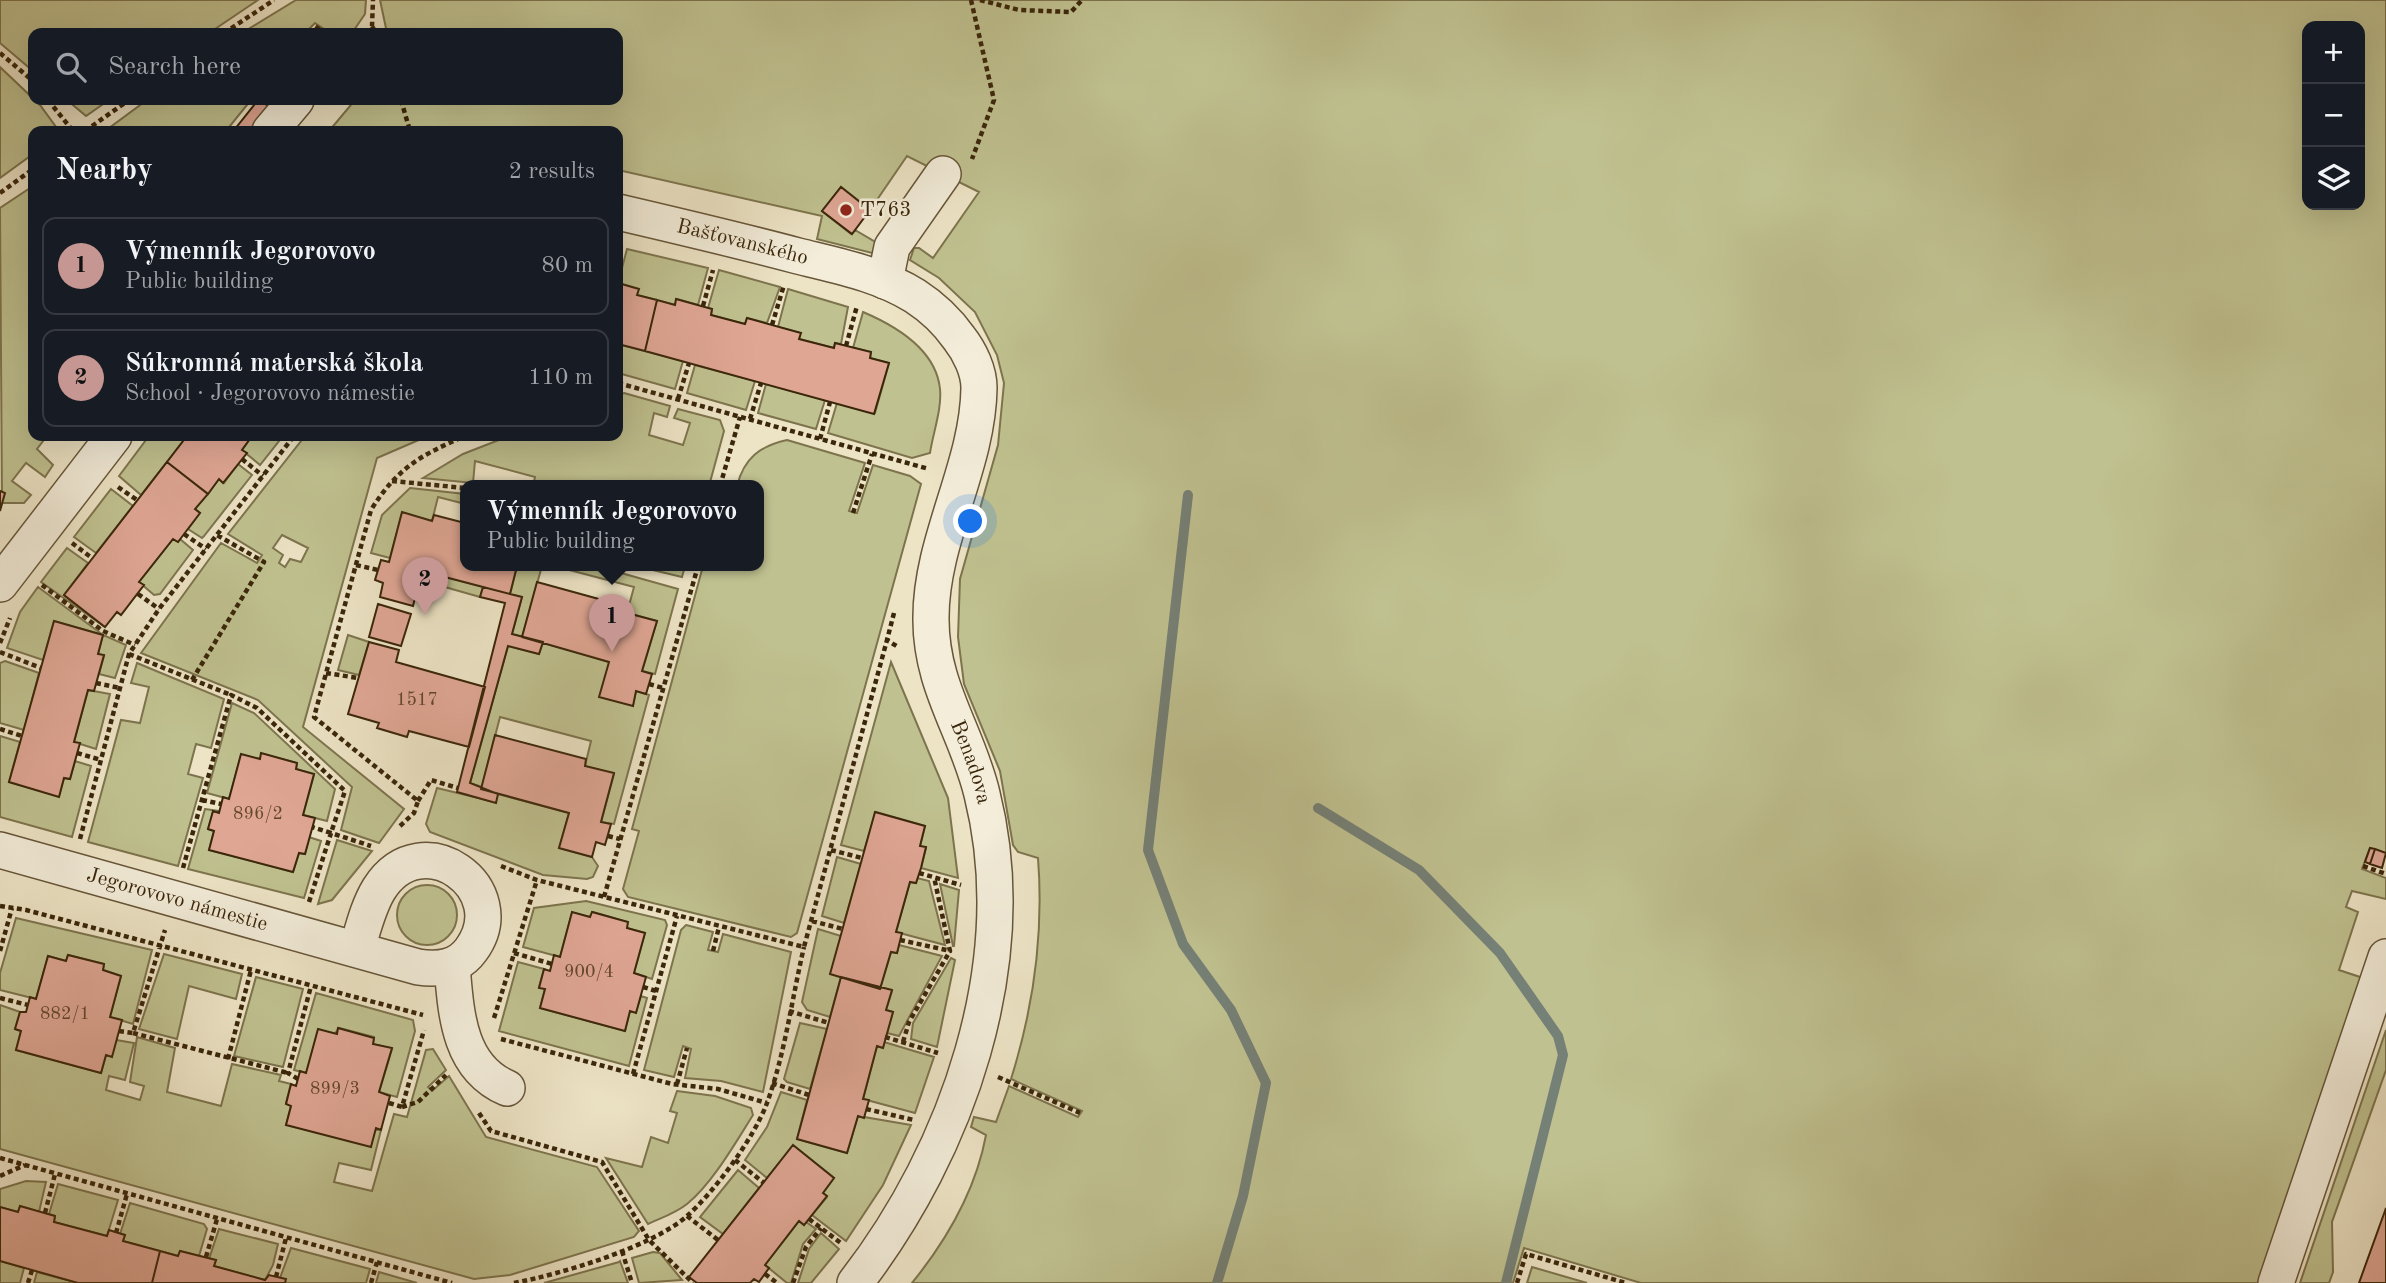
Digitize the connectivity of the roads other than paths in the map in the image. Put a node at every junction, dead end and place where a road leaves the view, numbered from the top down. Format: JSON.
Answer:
{"nodes":[{"id":1,"x":292,"y":105,"type":"edge"},
{"id":2,"x":274,"y":126,"type":"edge"},
{"id":3,"x":943,"y":174,"type":"road end"},
{"id":4,"x":623,"y":233,"type":"edge"},
{"id":5,"x":873,"y":288,"type":"junction"},
{"id":6,"x":110,"y":441,"type":"edge"},
{"id":7,"x":0,"y":584,"type":"edge"},
{"id":8,"x":0,"y":852,"type":"edge"},
{"id":9,"x":357,"y":949,"type":"junction"},
{"id":10,"x":2386,"y":957,"type":"edge"},
{"id":11,"x":453,"y":966,"type":"junction"},
{"id":12,"x":507,"y":1088,"type":"dead end"},
{"id":13,"x":855,"y":1283,"type":"edge"},
{"id":14,"x":2276,"y":1283,"type":"edge"}],
"edges":[{"from":1,"to":2,"type":"street"},
{"from":3,"to":5,"type":"street"},
{"from":4,"to":5,"type":"street","name":"Bašťovanského"},
{"from":5,"to":13,"type":"street","name":"Benadova"},
{"from":6,"to":7,"type":"street"},
{"from":8,"to":9,"type":"street","name":"Jegorovovo námestie"},
{"from":9,"to":11,"type":"street","name":"Jegorovovo námestie"},
{"from":9,"to":11,"type":"street"},
{"from":10,"to":14,"type":"street"},
{"from":11,"to":12,"type":"street"}]}
